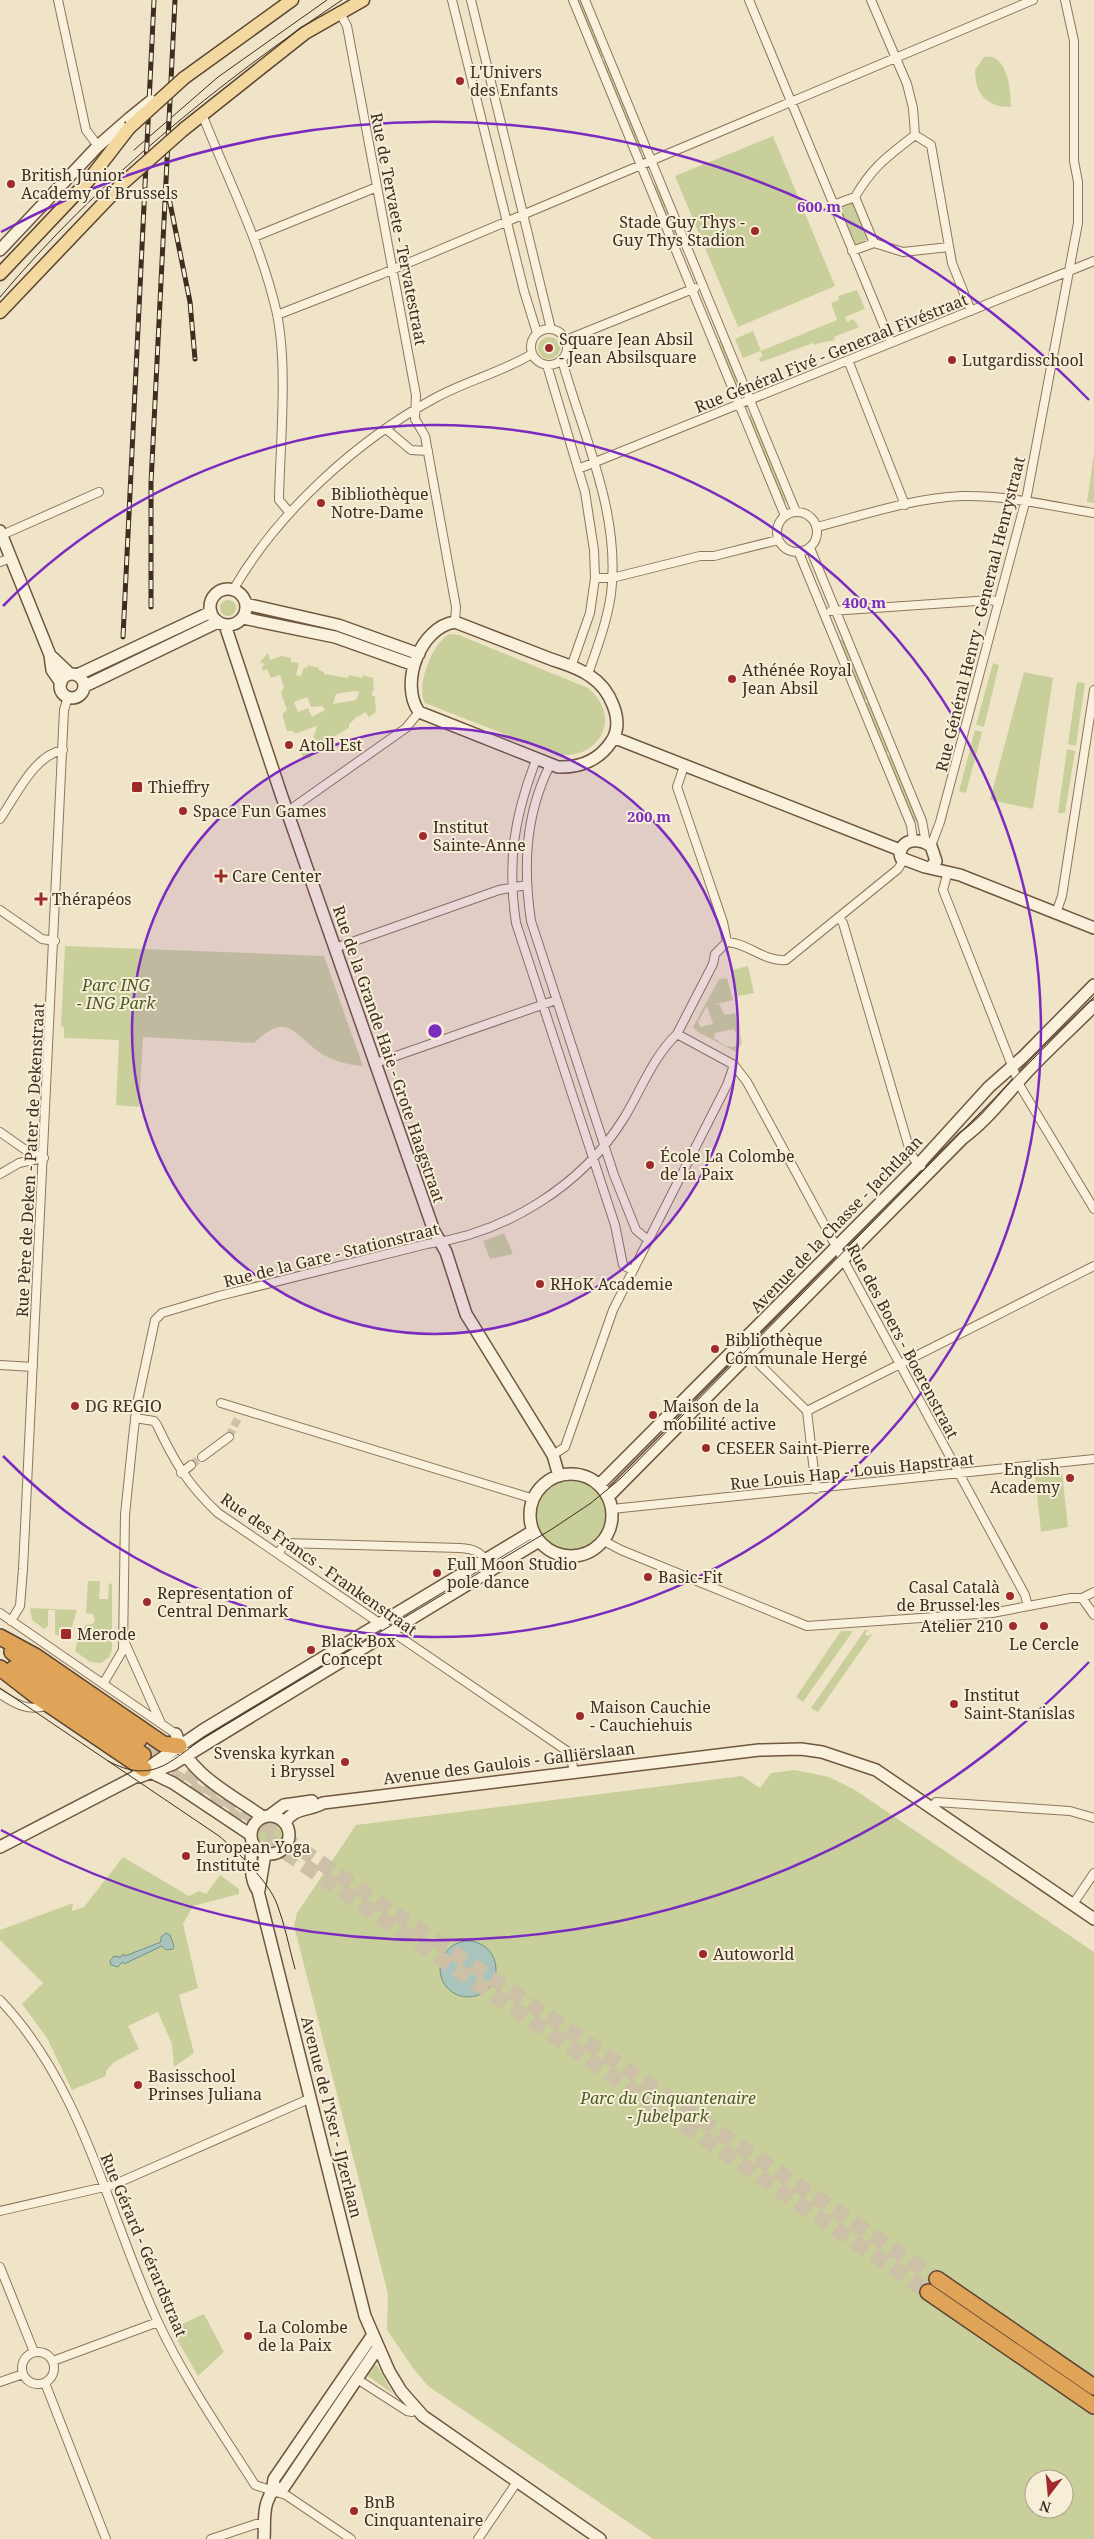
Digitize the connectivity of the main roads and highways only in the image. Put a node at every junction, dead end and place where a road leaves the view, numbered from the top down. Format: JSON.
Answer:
{"nodes":[{"id":1,"x":292,"y":0,"type":"edge"},
{"id":2,"x":363,"y":0,"type":"edge"},
{"id":3,"x":0,"y":274,"type":"edge"},
{"id":4,"x":0,"y":312,"type":"edge"},
{"id":5,"x":0,"y":1637,"type":"edge"},
{"id":6,"x":0,"y":1643,"type":"edge"},
{"id":7,"x":0,"y":1659,"type":"edge"},
{"id":8,"x":0,"y":1668,"type":"edge"},
{"id":9,"x":180,"y":1746,"type":"road end"},
{"id":10,"x":142,"y":1767,"type":"junction"},
{"id":11,"x":1094,"y":2387,"type":"edge"},
{"id":12,"x":1094,"y":2406,"type":"edge"}],
"edges":[{"from":1,"to":3,"type":"main road","bridge":true},
{"from":2,"to":4,"type":"main road","bridge":true},
{"from":5,"to":9,"type":"highway"},
{"from":6,"to":10,"type":"highway"},
{"from":7,"to":10,"type":"highway"},
{"from":8,"to":10,"type":"highway"},
{"from":11,"to":12,"type":"highway"}]}
